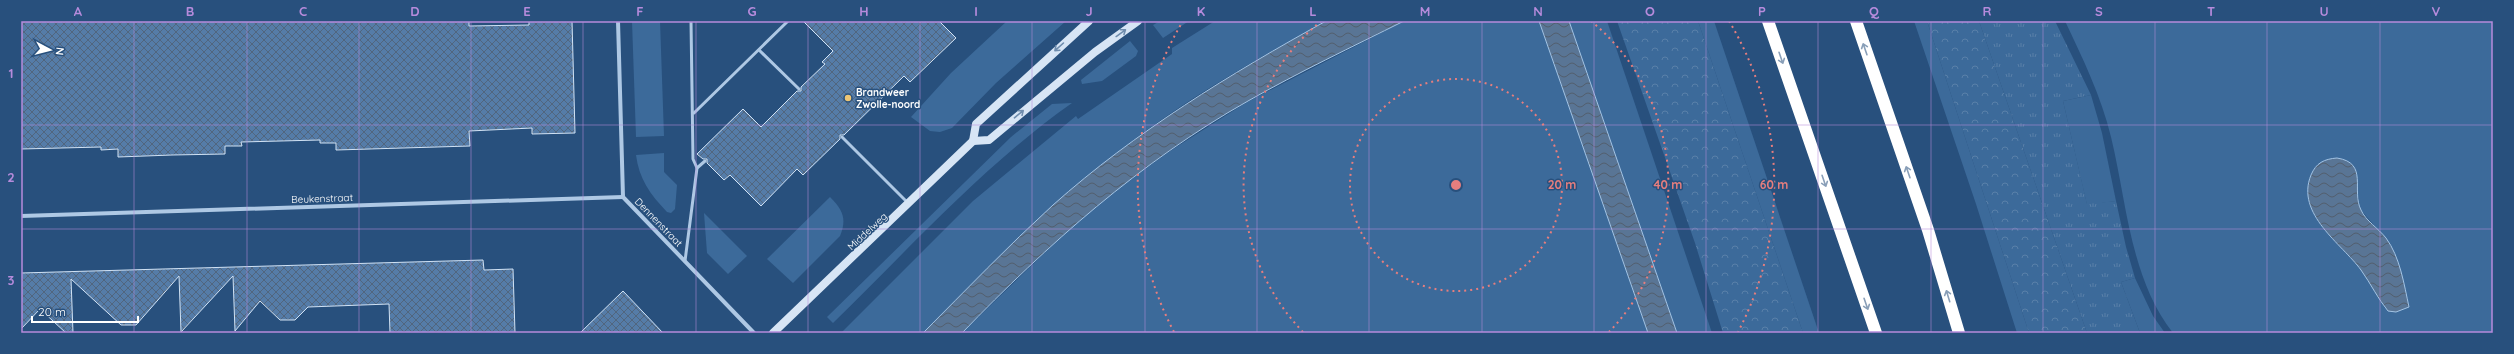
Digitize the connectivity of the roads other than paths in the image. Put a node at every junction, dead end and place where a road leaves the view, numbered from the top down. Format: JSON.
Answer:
{"nodes":[{"id":1,"x":618,"y":21,"type":"edge"},
{"id":2,"x":691,"y":21,"type":"edge"},
{"id":3,"x":788,"y":21,"type":"edge"},
{"id":4,"x":1088,"y":21,"type":"edge"},
{"id":5,"x":1138,"y":21,"type":"edge"},
{"id":6,"x":1768,"y":21,"type":"edge"},
{"id":7,"x":1856,"y":21,"type":"edge"},
{"id":8,"x":758,"y":50,"type":"junction"},
{"id":9,"x":799,"y":89,"type":"dead end"},
{"id":10,"x":694,"y":113,"type":"junction"},
{"id":11,"x":842,"y":137,"type":"dead end"},
{"id":12,"x":973,"y":141,"type":"junction"},
{"id":13,"x":705,"y":161,"type":"dead end"},
{"id":14,"x":697,"y":168,"type":"junction"},
{"id":15,"x":623,"y":197,"type":"junction"},
{"id":16,"x":910,"y":204,"type":"junction"},
{"id":17,"x":21,"y":216,"type":"edge"},
{"id":18,"x":685,"y":261,"type":"junction"},
{"id":19,"x":754,"y":333,"type":"edge"},
{"id":20,"x":773,"y":333,"type":"edge"},
{"id":21,"x":1876,"y":333,"type":"edge"},
{"id":22,"x":1959,"y":333,"type":"edge"}],
"edges":[{"from":1,"to":15,"type":"street","name":"Dennenstraat"},
{"from":2,"to":10,"type":"lane"},
{"from":3,"to":8,"type":"lane"},
{"from":4,"to":12,"type":"main road","one_way":true},
{"from":12,"to":5,"type":"main road","one_way":true},
{"from":6,"to":21,"type":"highway","one_way":true},
{"from":22,"to":7,"type":"highway","one_way":true},
{"from":8,"to":9,"type":"lane"},
{"from":8,"to":10,"type":"lane"},
{"from":10,"to":14,"type":"lane"},
{"from":11,"to":16,"type":"lane"},
{"from":12,"to":16,"type":"main road","name":"Middelweg"},
{"from":13,"to":14,"type":"lane"},
{"from":14,"to":18,"type":"lane"},
{"from":15,"to":17,"type":"street","name":"Beukenstraat"},
{"from":15,"to":18,"type":"street","name":"Dennenstraat"},
{"from":16,"to":20,"type":"main road","name":"Middelweg"},
{"from":18,"to":19,"type":"street","name":"Dennenstraat"}]}
